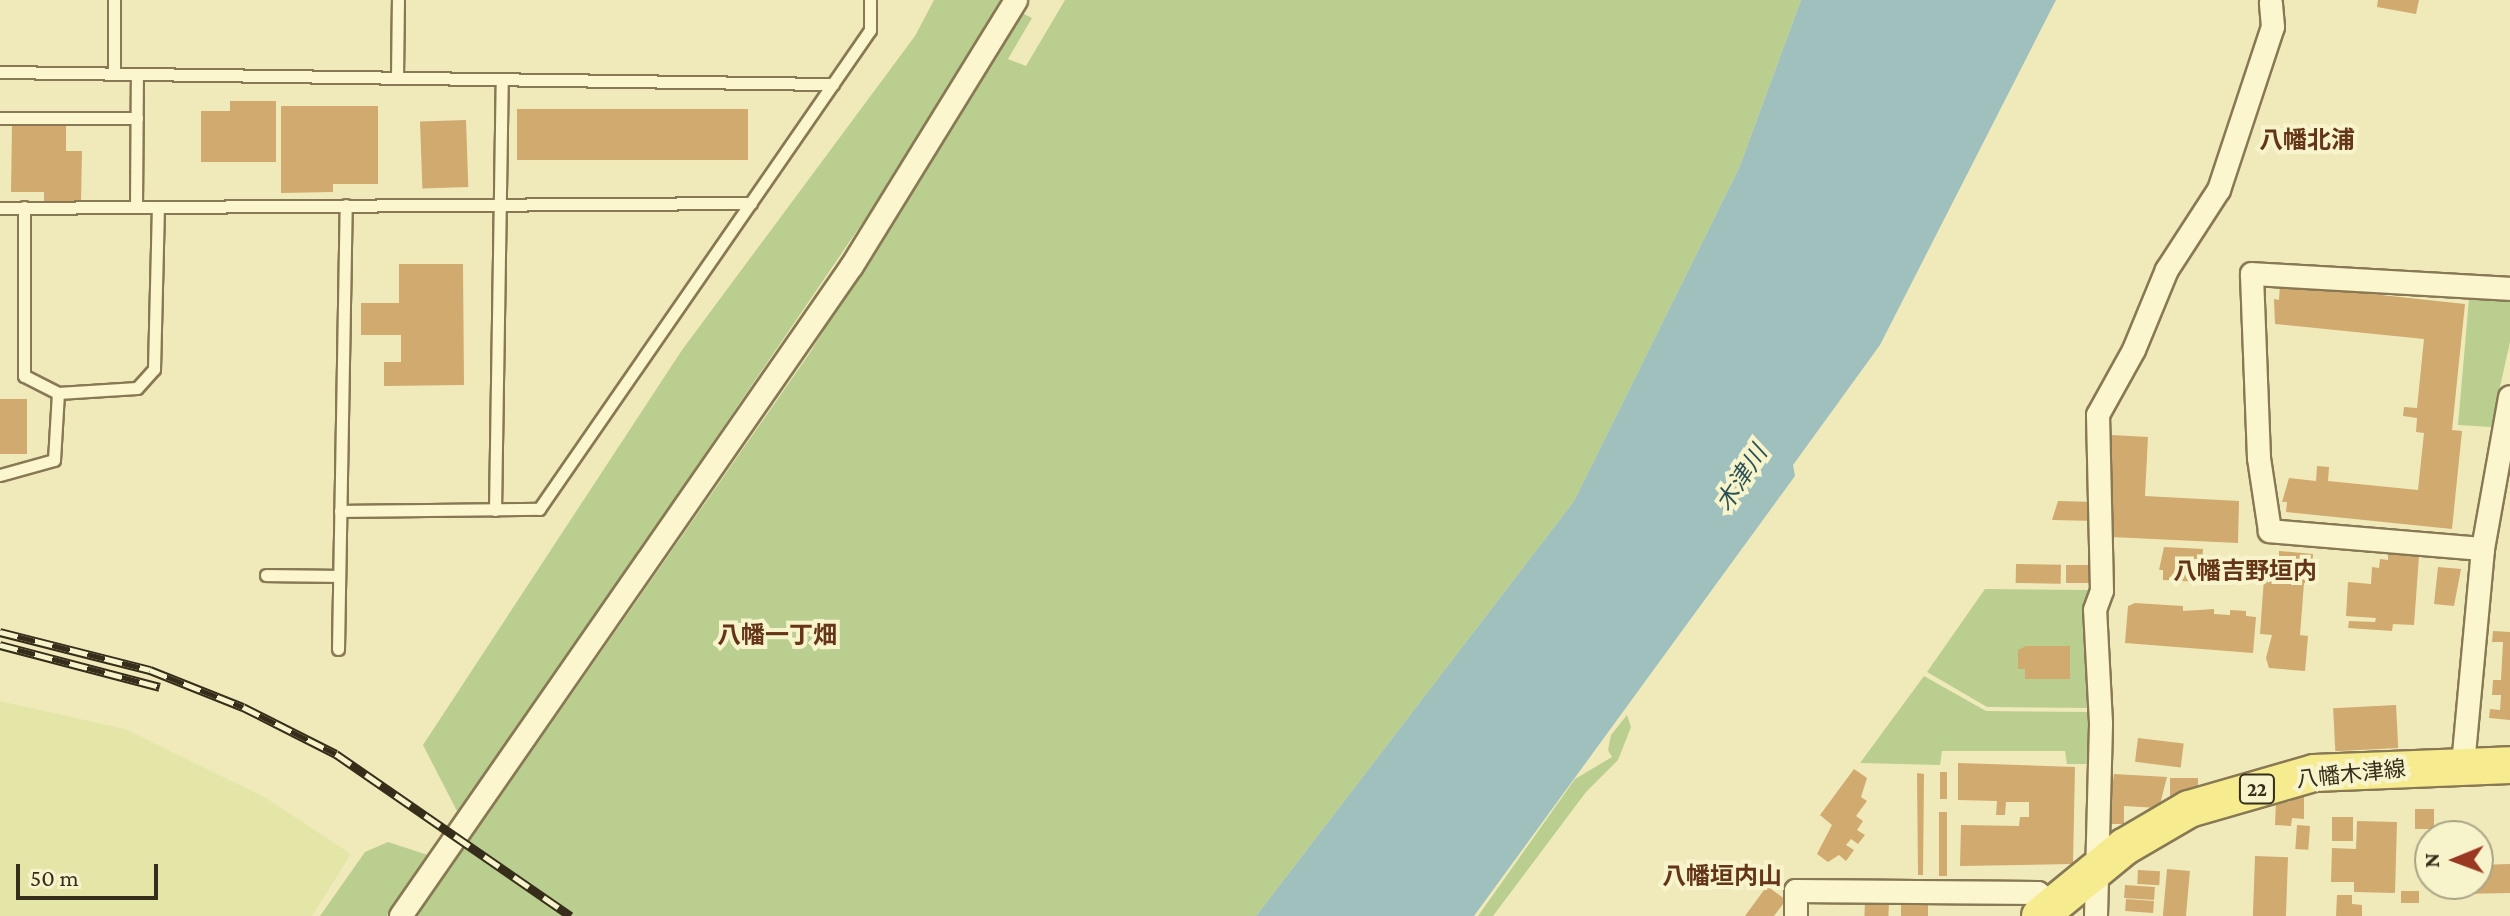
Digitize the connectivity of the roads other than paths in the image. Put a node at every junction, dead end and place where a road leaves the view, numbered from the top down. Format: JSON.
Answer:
{"nodes":[{"id":1,"x":114,"y":0,"type":"edge"},
{"id":2,"x":398,"y":0,"type":"edge"},
{"id":3,"x":870,"y":0,"type":"edge"},
{"id":4,"x":1016,"y":0,"type":"edge"},
{"id":5,"x":2271,"y":3,"type":"dead end"},
{"id":6,"x":0,"y":72,"type":"edge"},
{"id":7,"x":114,"y":74,"type":"junction"},
{"id":8,"x":137,"y":74,"type":"junction"},
{"id":9,"x":397,"y":78,"type":"junction"},
{"id":10,"x":502,"y":80,"type":"junction"},
{"id":11,"x":833,"y":84,"type":"junction"},
{"id":12,"x":0,"y":118,"type":"edge"},
{"id":13,"x":137,"y":118,"type":"junction"},
{"id":14,"x":751,"y":203,"type":"junction"},
{"id":15,"x":500,"y":204,"type":"junction"},
{"id":16,"x":346,"y":205,"type":"junction"},
{"id":17,"x":24,"y":207,"type":"junction"},
{"id":18,"x":136,"y":207,"type":"junction"},
{"id":19,"x":158,"y":207,"type":"junction"},
{"id":20,"x":0,"y":208,"type":"edge"},
{"id":21,"x":2510,"y":289,"type":"edge"},
{"id":22,"x":58,"y":393,"type":"junction"},
{"id":23,"x":2510,"y":397,"type":"edge"},
{"id":24,"x":0,"y":475,"type":"edge"},
{"id":25,"x":495,"y":510,"type":"junction"},
{"id":26,"x":340,"y":511,"type":"junction"},
{"id":27,"x":2483,"y":549,"type":"junction"},
{"id":28,"x":266,"y":575,"type":"dead end"},
{"id":29,"x":339,"y":576,"type":"junction"},
{"id":30,"x":338,"y":649,"type":"dead end"},
{"id":31,"x":2463,"y":765,"type":"junction"},
{"id":32,"x":2510,"y":765,"type":"edge"},
{"id":33,"x":2096,"y":867,"type":"junction"},
{"id":34,"x":2046,"y":909,"type":"edge"},
{"id":35,"x":401,"y":916,"type":"edge"},
{"id":36,"x":1796,"y":916,"type":"edge"},
{"id":37,"x":2096,"y":916,"type":"edge"}],
"edges":[{"from":1,"to":7,"type":"lane"},
{"from":2,"to":9,"type":"lane"},
{"from":3,"to":11,"type":"lane"},
{"from":4,"to":35,"type":"street"},
{"from":5,"to":33,"type":"street"},
{"from":6,"to":7,"type":"lane"},
{"from":7,"to":8,"type":"lane"},
{"from":8,"to":9,"type":"lane"},
{"from":8,"to":13,"type":"lane"},
{"from":9,"to":10,"type":"lane"},
{"from":10,"to":11,"type":"lane"},
{"from":10,"to":15,"type":"lane"},
{"from":11,"to":14,"type":"lane"},
{"from":12,"to":13,"type":"lane"},
{"from":13,"to":18,"type":"lane"},
{"from":14,"to":15,"type":"lane"},
{"from":14,"to":25,"type":"lane"},
{"from":15,"to":16,"type":"lane"},
{"from":15,"to":25,"type":"lane"},
{"from":16,"to":19,"type":"lane"},
{"from":16,"to":26,"type":"lane"},
{"from":17,"to":18,"type":"lane"},
{"from":17,"to":20,"type":"lane"},
{"from":17,"to":22,"type":"lane"},
{"from":18,"to":19,"type":"lane"},
{"from":19,"to":22,"type":"lane"},
{"from":21,"to":27,"type":"street"},
{"from":22,"to":24,"type":"lane"},
{"from":23,"to":27,"type":"street"},
{"from":25,"to":26,"type":"lane"},
{"from":26,"to":29,"type":"lane"},
{"from":27,"to":31,"type":"street"},
{"from":28,"to":29,"type":"lane"},
{"from":29,"to":30,"type":"lane"},
{"from":31,"to":32,"type":"main road","name":"八幡木津線","number":"22"},
{"from":31,"to":33,"type":"main road","name":"八幡木津線","number":"22"},
{"from":33,"to":34,"type":"main road","name":"八幡木津線","number":"22"},
{"from":33,"to":37,"type":"street"},
{"from":34,"to":36,"type":"street"}]}
